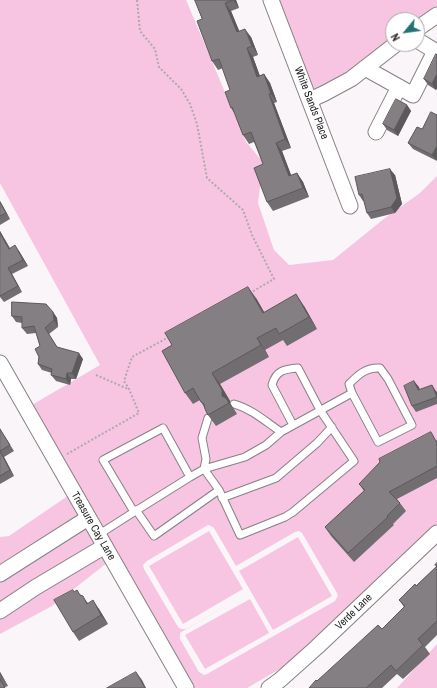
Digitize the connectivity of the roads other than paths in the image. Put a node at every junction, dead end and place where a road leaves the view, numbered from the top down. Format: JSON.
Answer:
{"nodes":[{"id":1,"x":271,"y":0,"type":"edge"},
{"id":2,"x":437,"y":15,"type":"edge"},
{"id":3,"x":425,"y":23,"type":"edge"},
{"id":4,"x":425,"y":45,"type":"edge"},
{"id":5,"x":386,"y":52,"type":"edge"},
{"id":6,"x":365,"y":68,"type":"junction"},
{"id":7,"x":399,"y":87,"type":"junction"},
{"id":8,"x":310,"y":100,"type":"junction"},
{"id":9,"x":376,"y":132,"type":"dead end"},
{"id":10,"x":350,"y":206,"type":"dead end"},
{"id":11,"x":0,"y":363,"type":"edge"},
{"id":12,"x":352,"y":393,"type":"junction"},
{"id":13,"x":234,"y":404,"type":"dead end"},
{"id":14,"x":320,"y":410,"type":"junction"},
{"id":15,"x":208,"y":418,"type":"edge"},
{"id":16,"x":293,"y":425,"type":"junction"},
{"id":17,"x":332,"y":427,"type":"junction"},
{"id":18,"x":281,"y":432,"type":"junction"},
{"id":19,"x":204,"y":469,"type":"junction"},
{"id":20,"x":190,"y":476,"type":"junction"},
{"id":21,"x":218,"y":490,"type":"junction"},
{"id":22,"x":222,"y":498,"type":"junction"},
{"id":23,"x":135,"y":511,"type":"junction"},
{"id":24,"x":88,"y":518,"type":"junction"},
{"id":25,"x":437,"y":533,"type":"edge"},
{"id":26,"x":102,"y":541,"type":"junction"},
{"id":27,"x":0,"y":574,"type":"edge"},
{"id":28,"x":0,"y":611,"type":"edge"},
{"id":29,"x":186,"y":688,"type":"edge"},
{"id":30,"x":269,"y":688,"type":"edge"}],
"edges":[{"from":1,"to":8,"type":"street","name":"White Sands Place"},
{"from":2,"to":3,"type":"street"},
{"from":4,"to":7,"type":"street"},
{"from":5,"to":6,"type":"street"},
{"from":6,"to":7,"type":"street"},
{"from":6,"to":8,"type":"street"},
{"from":7,"to":9,"type":"street"},
{"from":8,"to":10,"type":"street","name":"White Sands Place"},
{"from":11,"to":24,"type":"street","name":"Treasure Cay Lane"},
{"from":12,"to":12,"type":"lane"},
{"from":12,"to":14,"type":"lane"},
{"from":13,"to":18,"type":"lane"},
{"from":14,"to":16,"type":"lane"},
{"from":14,"to":16,"type":"lane"},
{"from":14,"to":17,"type":"lane"},
{"from":15,"to":19,"type":"lane"},
{"from":16,"to":18,"type":"lane"},
{"from":17,"to":22,"type":"lane"},
{"from":17,"to":22,"type":"lane"},
{"from":18,"to":19,"type":"lane"},
{"from":19,"to":20,"type":"lane"},
{"from":19,"to":21,"type":"lane"},
{"from":20,"to":23,"type":"lane"},
{"from":20,"to":23,"type":"lane"},
{"from":21,"to":22,"type":"lane"},
{"from":21,"to":23,"type":"lane"},
{"from":23,"to":26,"type":"lane"},
{"from":24,"to":26,"type":"street","name":"Treasure Cay Lane"},
{"from":24,"to":27,"type":"street"},
{"from":25,"to":30,"type":"street","name":"Verde Lane"},
{"from":26,"to":28,"type":"street"},
{"from":26,"to":29,"type":"street","name":"Treasure Cay Lane"}]}
